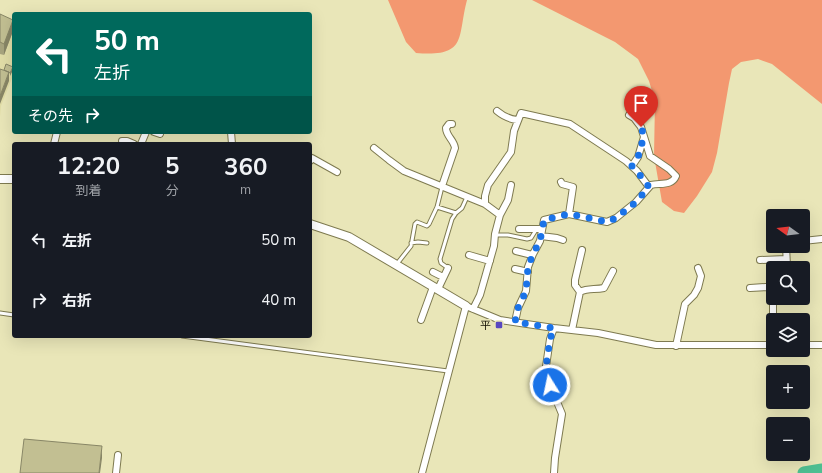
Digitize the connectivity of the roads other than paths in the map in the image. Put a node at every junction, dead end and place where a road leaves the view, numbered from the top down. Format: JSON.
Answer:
{"nodes":[{"id":1,"x":497,"y":111,"type":"dead end"},
{"id":2,"x":629,"y":115,"type":"dead end"},
{"id":3,"x":517,"y":120,"type":"junction"},
{"id":4,"x":452,"y":124,"type":"dead end"},
{"id":5,"x":644,"y":136,"type":"junction"},
{"id":6,"x":122,"y":141,"type":"dead end"},
{"id":7,"x":129,"y":142,"type":"edge"},
{"id":8,"x":374,"y":148,"type":"dead end"},
{"id":9,"x":312,"y":158,"type":"edge"},
{"id":10,"x":632,"y":166,"type":"junction"},
{"id":11,"x":337,"y":172,"type":"dead end"},
{"id":12,"x":0,"y":179,"type":"edge"},
{"id":13,"x":12,"y":179,"type":"edge"},
{"id":14,"x":561,"y":182,"type":"dead end"},
{"id":15,"x":511,"y":185,"type":"dead end"},
{"id":16,"x":442,"y":186,"type":"junction"},
{"id":17,"x":649,"y":187,"type":"junction"},
{"id":18,"x":467,"y":196,"type":"junction"},
{"id":19,"x":485,"y":204,"type":"junction"},
{"id":20,"x":437,"y":207,"type":"junction"},
{"id":21,"x":456,"y":213,"type":"junction"},
{"id":22,"x":569,"y":214,"type":"junction"},
{"id":23,"x":500,"y":215,"type":"junction"},
{"id":24,"x":312,"y":225,"type":"edge"},
{"id":25,"x":519,"y":229,"type":"dead end"},
{"id":26,"x":540,"y":232,"type":"junction"},
{"id":27,"x":495,"y":236,"type":"junction"},
{"id":28,"x":822,"y":239,"type":"edge"},
{"id":29,"x":563,"y":240,"type":"dead end"},
{"id":30,"x":810,"y":240,"type":"edge"},
{"id":31,"x":427,"y":242,"type":"dead end"},
{"id":32,"x":411,"y":243,"type":"junction"},
{"id":33,"x":582,"y":250,"type":"dead end"},
{"id":34,"x":516,"y":251,"type":"dead end"},
{"id":35,"x":786,"y":253,"type":"edge"},
{"id":36,"x":469,"y":255,"type":"dead end"},
{"id":37,"x":532,"y":255,"type":"junction"},
{"id":38,"x":786,"y":259,"type":"joint"},
{"id":39,"x":760,"y":260,"type":"dead end"},
{"id":40,"x":490,"y":261,"type":"junction"},
{"id":41,"x":396,"y":265,"type":"junction"},
{"id":42,"x":448,"y":268,"type":"joint"},
{"id":43,"x":698,"y":268,"type":"dead end"},
{"id":44,"x":515,"y":269,"type":"dead end"},
{"id":45,"x":613,"y":271,"type":"dead end"},
{"id":46,"x":433,"y":272,"type":"dead end"},
{"id":47,"x":528,"y":272,"type":"junction"},
{"id":48,"x":443,"y":277,"type":"junction"},
{"id":49,"x":766,"y":287,"type":"edge"},
{"id":50,"x":436,"y":288,"type":"junction"},
{"id":51,"x":750,"y":288,"type":"dead end"},
{"id":52,"x":580,"y":292,"type":"junction"},
{"id":53,"x":469,"y":308,"type":"junction"},
{"id":54,"x":0,"y":313,"type":"edge"},
{"id":55,"x":12,"y":315,"type":"edge"},
{"id":56,"x":421,"y":320,"type":"dead end"},
{"id":57,"x":515,"y":322,"type":"junction"},
{"id":58,"x":554,"y":328,"type":"junction"},
{"id":59,"x":572,"y":330,"type":"junction"},
{"id":60,"x":197,"y":338,"type":"edge"},
{"id":61,"x":822,"y":344,"type":"edge"},
{"id":62,"x":766,"y":345,"type":"edge"},
{"id":63,"x":810,"y":345,"type":"edge"},
{"id":64,"x":676,"y":346,"type":"junction"},
{"id":65,"x":448,"y":371,"type":"junction"},
{"id":66,"x":118,"y":455,"type":"dead end"},
{"id":67,"x":116,"y":473,"type":"edge"},
{"id":68,"x":422,"y":473,"type":"edge"},
{"id":69,"x":554,"y":473,"type":"edge"}],
"edges":[{"from":1,"to":3,"type":"street"},
{"from":2,"to":5,"type":"street"},
{"from":3,"to":10,"type":"street"},
{"from":3,"to":19,"type":"street"},
{"from":4,"to":16,"type":"street"},
{"from":5,"to":10,"type":"street"},
{"from":5,"to":17,"type":"street"},
{"from":6,"to":7,"type":"street"},
{"from":8,"to":16,"type":"street"},
{"from":9,"to":11,"type":"street"},
{"from":10,"to":17,"type":"street"},
{"from":12,"to":13,"type":"street"},
{"from":14,"to":22,"type":"street"},
{"from":15,"to":23,"type":"street"},
{"from":16,"to":18,"type":"street"},
{"from":16,"to":20,"type":"lane"},
{"from":17,"to":22,"type":"street"},
{"from":18,"to":19,"type":"street"},
{"from":18,"to":21,"type":"lane"},
{"from":19,"to":23,"type":"street"},
{"from":20,"to":21,"type":"lane"},
{"from":20,"to":32,"type":"lane"},
{"from":21,"to":42,"type":"lane"},
{"from":22,"to":26,"type":"street"},
{"from":23,"to":27,"type":"street"},
{"from":24,"to":41,"type":"street"},
{"from":25,"to":26,"type":"street"},
{"from":26,"to":27,"type":"lane"},
{"from":26,"to":29,"type":"street"},
{"from":26,"to":37,"type":"street"},
{"from":27,"to":40,"type":"street"},
{"from":28,"to":30,"type":"street"},
{"from":31,"to":32,"type":"lane"},
{"from":32,"to":41,"type":"lane"},
{"from":33,"to":52,"type":"street"},
{"from":34,"to":37,"type":"street"},
{"from":35,"to":38,"type":"street"},
{"from":36,"to":40,"type":"street"},
{"from":37,"to":47,"type":"street"},
{"from":38,"to":39,"type":"street"},
{"from":40,"to":53,"type":"street"},
{"from":41,"to":50,"type":"street"},
{"from":42,"to":48,"type":"street"},
{"from":43,"to":64,"type":"street"},
{"from":44,"to":47,"type":"street"},
{"from":45,"to":52,"type":"street"},
{"from":46,"to":48,"type":"street"},
{"from":47,"to":57,"type":"street"},
{"from":48,"to":50,"type":"street"},
{"from":49,"to":51,"type":"street"},
{"from":50,"to":53,"type":"street"},
{"from":50,"to":56,"type":"street"},
{"from":52,"to":59,"type":"street"},
{"from":53,"to":57,"type":"street"},
{"from":53,"to":65,"type":"street"},
{"from":54,"to":55,"type":"lane"},
{"from":57,"to":58,"type":"street"},
{"from":58,"to":59,"type":"street"},
{"from":58,"to":69,"type":"street"},
{"from":59,"to":64,"type":"street"},
{"from":60,"to":65,"type":"lane"},
{"from":61,"to":63,"type":"street"},
{"from":62,"to":64,"type":"street"},
{"from":65,"to":68,"type":"street"},
{"from":66,"to":67,"type":"street"}]}
